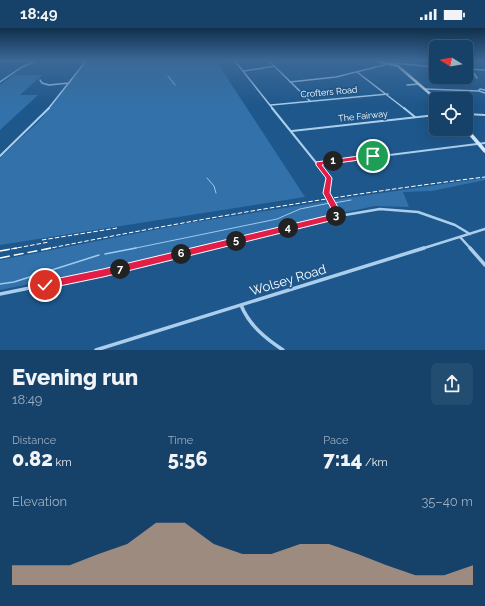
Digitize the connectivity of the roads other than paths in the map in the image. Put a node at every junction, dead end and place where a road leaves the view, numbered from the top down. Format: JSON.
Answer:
{"nodes":[{"id":1,"x":8,"y":76,"type":"edge"},
{"id":2,"x":74,"y":76,"type":"edge"},
{"id":3,"x":248,"y":76,"type":"edge"},
{"id":4,"x":284,"y":76,"type":"edge"},
{"id":5,"x":340,"y":76,"type":"edge"},
{"id":6,"x":363,"y":76,"type":"edge"},
{"id":7,"x":411,"y":76,"type":"edge"},
{"id":8,"x":40,"y":80,"type":"dead end"},
{"id":9,"x":0,"y":82,"type":"edge"},
{"id":10,"x":290,"y":82,"type":"junction"},
{"id":11,"x":69,"y":83,"type":"junction"},
{"id":12,"x":420,"y":84,"type":"junction"},
{"id":13,"x":407,"y":85,"type":"dead end"},
{"id":14,"x":425,"y":89,"type":"junction"},
{"id":15,"x":485,"y":90,"type":"edge"},
{"id":16,"x":479,"y":91,"type":"junction"},
{"id":17,"x":429,"y":93,"type":"edge"},
{"id":18,"x":485,"y":93,"type":"edge"},
{"id":19,"x":388,"y":94,"type":"junction"},
{"id":20,"x":310,"y":101,"type":"junction"},
{"id":21,"x":271,"y":105,"type":"junction"},
{"id":22,"x":473,"y":114,"type":"edge"},
{"id":23,"x":485,"y":115,"type":"edge"},
{"id":24,"x":429,"y":116,"type":"edge"},
{"id":25,"x":416,"y":117,"type":"junction"},
{"id":26,"x":292,"y":131,"type":"junction"},
{"id":27,"x":472,"y":136,"type":"edge"},
{"id":28,"x":478,"y":142,"type":"junction"},
{"id":29,"x":485,"y":143,"type":"edge"},
{"id":30,"x":485,"y":151,"type":"edge"},
{"id":31,"x":0,"y":156,"type":"edge"},
{"id":32,"x":318,"y":164,"type":"junction"},
{"id":33,"x":339,"y":216,"type":"junction"},
{"id":34,"x":485,"y":229,"type":"edge"},
{"id":35,"x":470,"y":234,"type":"junction"},
{"id":36,"x":460,"y":237,"type":"junction"},
{"id":37,"x":485,"y":265,"type":"edge"},
{"id":38,"x":0,"y":294,"type":"edge"},
{"id":39,"x":241,"y":305,"type":"junction"},
{"id":40,"x":96,"y":350,"type":"edge"},
{"id":41,"x":283,"y":350,"type":"edge"}],
"edges":[{"from":1,"to":9,"type":"street"},
{"from":2,"to":11,"type":"street"},
{"from":3,"to":21,"type":"street"},
{"from":4,"to":10,"type":"street"},
{"from":5,"to":10,"type":"street"},
{"from":6,"to":19,"type":"street"},
{"from":7,"to":12,"type":"street"},
{"from":8,"to":11,"type":"street"},
{"from":10,"to":20,"type":"street"},
{"from":11,"to":31,"type":"street"},
{"from":12,"to":13,"type":"street"},
{"from":12,"to":14,"type":"street"},
{"from":14,"to":16,"type":"street"},
{"from":14,"to":17,"type":"street"},
{"from":15,"to":16,"type":"street"},
{"from":16,"to":18,"type":"street"},
{"from":19,"to":20,"type":"street","name":"Crofters Road"},
{"from":19,"to":25,"type":"street"},
{"from":20,"to":21,"type":"street","name":"Crofters Road"},
{"from":21,"to":26,"type":"street"},
{"from":22,"to":23,"type":"street"},
{"from":24,"to":25,"type":"street","name":"The Fairway"},
{"from":25,"to":26,"type":"street","name":"The Fairway"},
{"from":26,"to":32,"type":"street"},
{"from":27,"to":28,"type":"street"},
{"from":28,"to":29,"type":"street"},
{"from":28,"to":30,"type":"street"},
{"from":28,"to":32,"type":"street"},
{"from":32,"to":33,"type":"street"},
{"from":33,"to":35,"type":"street"},
{"from":33,"to":38,"type":"street"},
{"from":34,"to":35,"type":"street","name":"Wolsey Road"},
{"from":35,"to":36,"type":"street","name":"Wolsey Road"},
{"from":36,"to":37,"type":"street"},
{"from":36,"to":39,"type":"street","name":"Wolsey Road"},
{"from":39,"to":40,"type":"street","name":"Wolsey Road"},
{"from":39,"to":41,"type":"street"}]}
